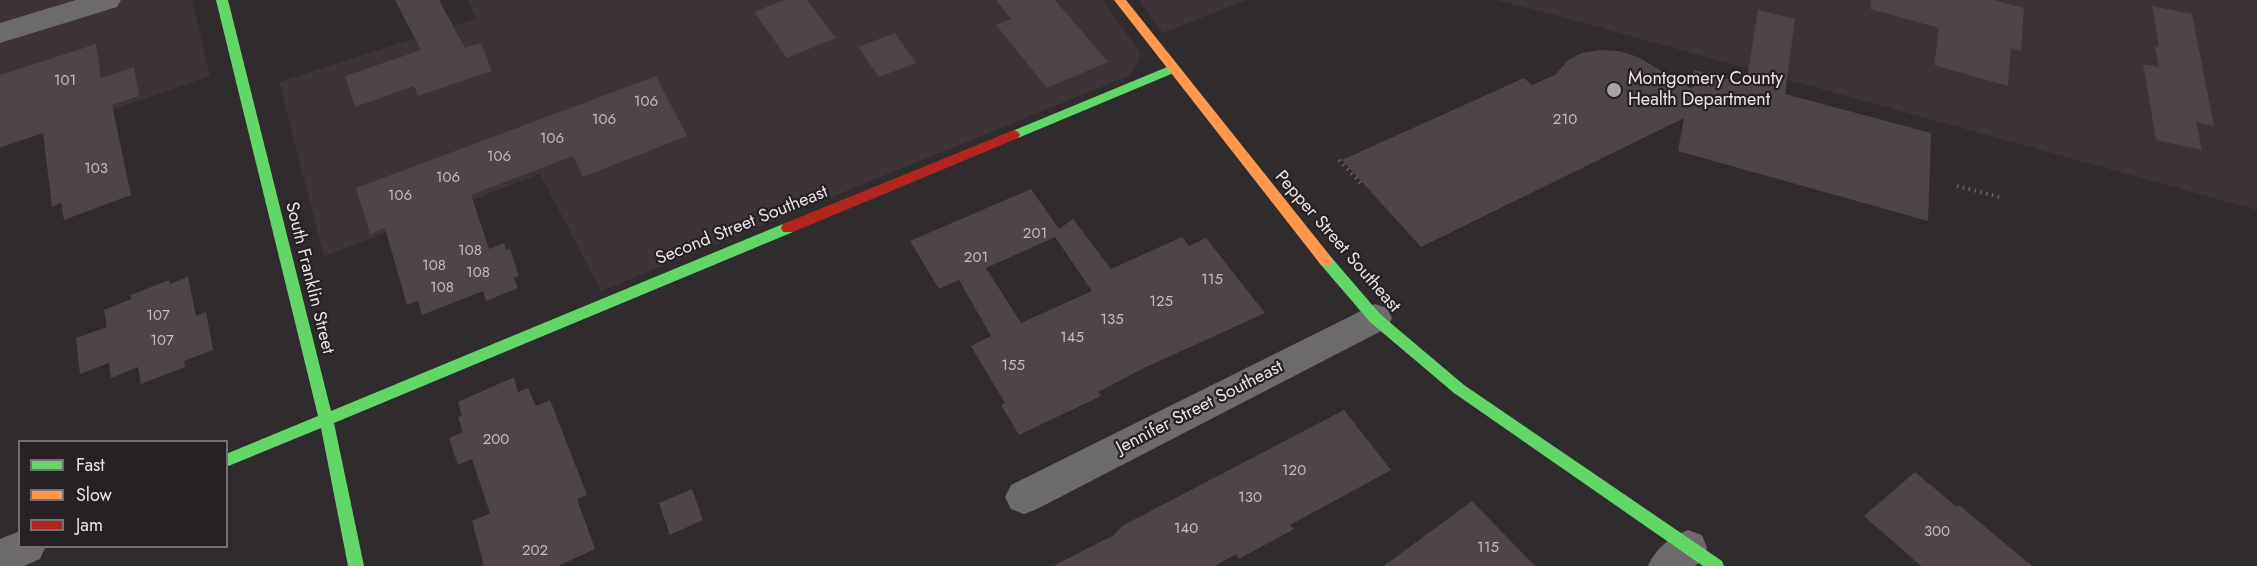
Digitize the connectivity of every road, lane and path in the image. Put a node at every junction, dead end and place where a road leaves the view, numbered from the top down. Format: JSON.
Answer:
{"nodes":[{"id":1,"x":107,"y":0,"type":"edge"},
{"id":2,"x":222,"y":0,"type":"edge"},
{"id":3,"x":1120,"y":0,"type":"edge"},
{"id":4,"x":0,"y":33,"type":"edge"},
{"id":5,"x":1172,"y":69,"type":"junction"},
{"id":6,"x":1339,"y":160,"type":"dead end"},
{"id":7,"x":1362,"y":185,"type":"dead end"},
{"id":8,"x":1957,"y":186,"type":"dead end"},
{"id":9,"x":2003,"y":198,"type":"dead end"},
{"id":10,"x":1375,"y":318,"type":"junction"},
{"id":11,"x":326,"y":418,"type":"junction"},
{"id":12,"x":228,"y":460,"type":"edge"},
{"id":13,"x":1024,"y":497,"type":"dead end"},
{"id":14,"x":22,"y":548,"type":"edge"},
{"id":15,"x":0,"y":558,"type":"edge"},
{"id":16,"x":1690,"y":560,"type":"edge"},
{"id":17,"x":356,"y":566,"type":"edge"}],
"edges":[{"from":1,"to":4,"type":"street"},
{"from":2,"to":11,"type":"street","name":"South Franklin Street"},
{"from":3,"to":5,"type":"street","name":"Pepper Street Southeast"},
{"from":5,"to":10,"type":"street","name":"Pepper Street Southeast"},
{"from":5,"to":11,"type":"street","name":"Second Street Southeast"},
{"from":6,"to":7,"type":"path"},
{"from":8,"to":9,"type":"path"},
{"from":10,"to":13,"type":"street","name":"Jennifer Street Southeast"},
{"from":10,"to":16,"type":"street","name":"Pepper Street Southeast"},
{"from":11,"to":12,"type":"street","name":"Second Street Southeast"},
{"from":11,"to":17,"type":"street","name":"South Franklin Street"},
{"from":14,"to":15,"type":"street"}]}
